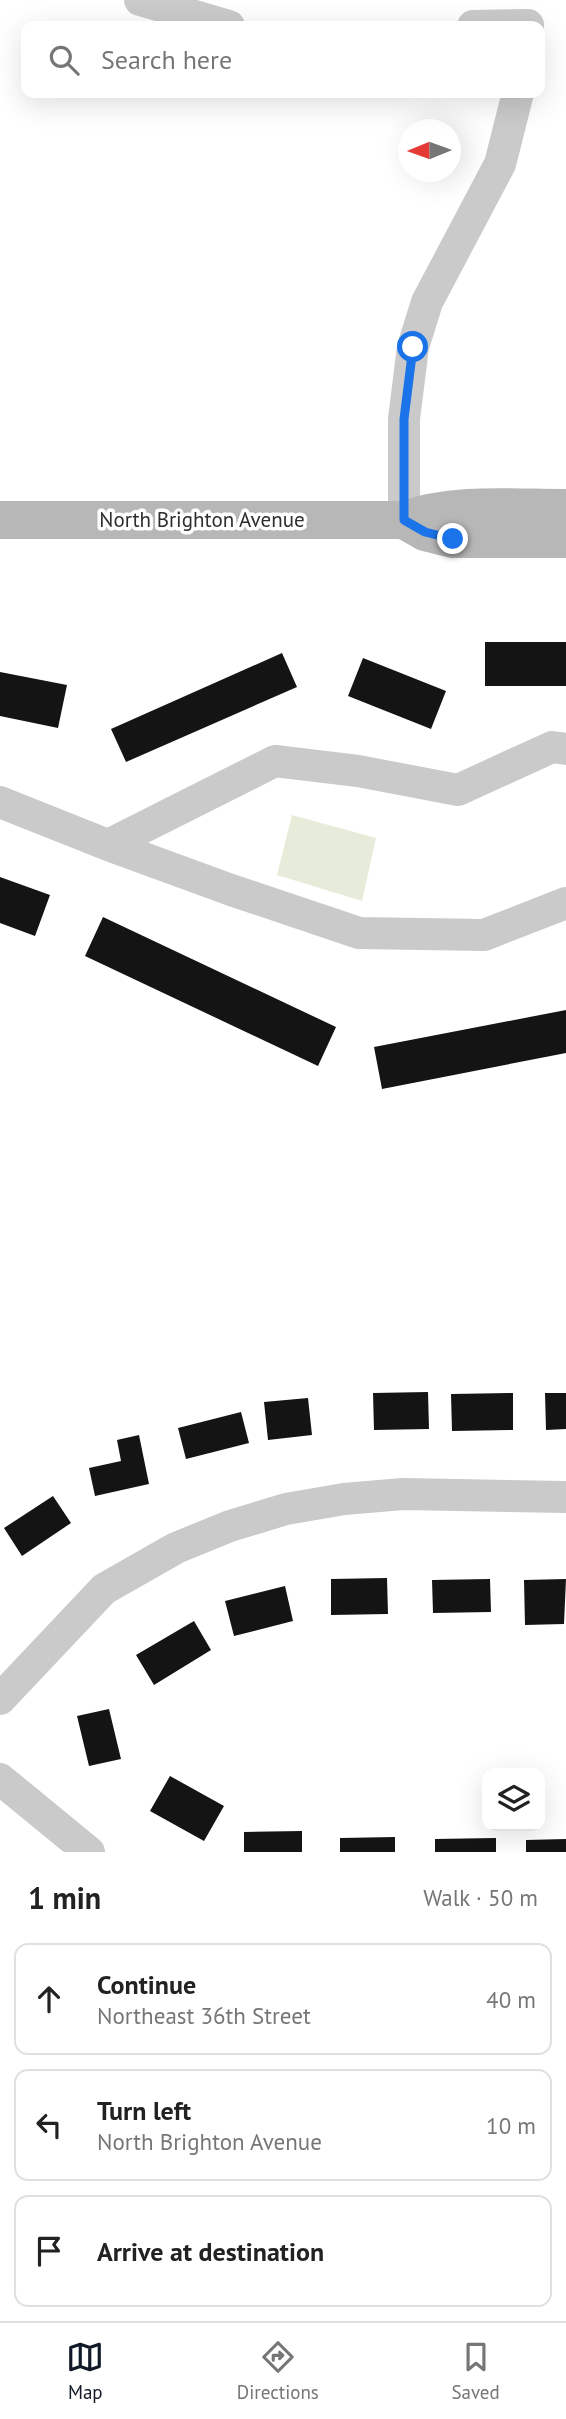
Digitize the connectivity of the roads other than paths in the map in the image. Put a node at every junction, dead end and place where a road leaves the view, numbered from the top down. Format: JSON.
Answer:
{"nodes":[{"id":1,"x":140,"y":0,"type":"edge"},
{"id":2,"x":528,"y":17,"type":"edge"},
{"id":3,"x":212,"y":21,"type":"edge"},
{"id":4,"x":504,"y":21,"type":"edge"},
{"id":5,"x":517,"y":98,"type":"edge"},
{"id":6,"x":566,"y":508,"type":"edge"},
{"id":7,"x":0,"y":520,"type":"edge"},
{"id":8,"x":404,"y":520,"type":"junction"},
{"id":9,"x":566,"y":539,"type":"edge"},
{"id":10,"x":566,"y":749,"type":"edge"},
{"id":11,"x":0,"y":802,"type":"edge"},
{"id":12,"x":108,"y":845,"type":"junction"},
{"id":13,"x":566,"y":904,"type":"edge"},
{"id":14,"x":566,"y":1497,"type":"edge"},
{"id":15,"x":0,"y":1699,"type":"edge"},
{"id":16,"x":0,"y":1779,"type":"edge"},
{"id":17,"x":89,"y":1852,"type":"edge"}],
"edges":[{"from":1,"to":3,"type":"street"},
{"from":2,"to":4,"type":"street"},
{"from":5,"to":8,"type":"street"},
{"from":6,"to":8,"type":"main road","name":"North Brighton Avenue"},
{"from":7,"to":8,"type":"main road","name":"North Brighton Avenue"},
{"from":8,"to":9,"type":"main road","name":"North Brighton Avenue"},
{"from":10,"to":12,"type":"street"},
{"from":11,"to":12,"type":"street"},
{"from":12,"to":13,"type":"street"},
{"from":14,"to":15,"type":"street"},
{"from":16,"to":17,"type":"street"}]}
